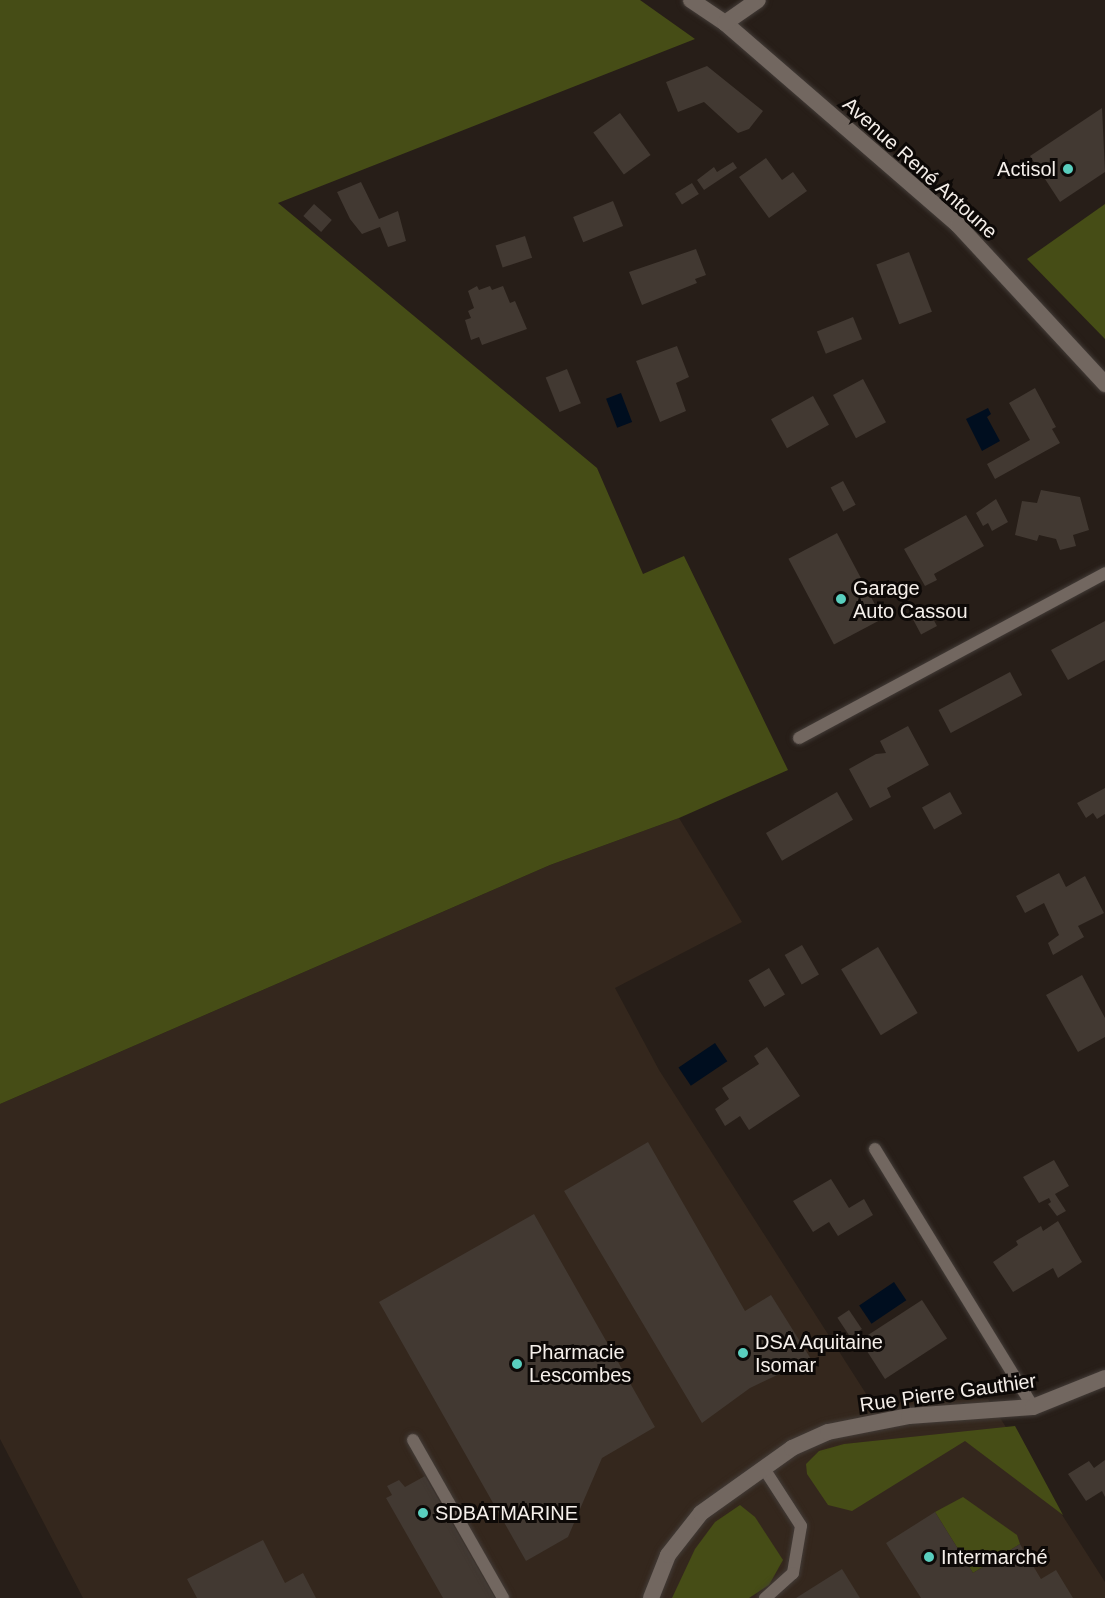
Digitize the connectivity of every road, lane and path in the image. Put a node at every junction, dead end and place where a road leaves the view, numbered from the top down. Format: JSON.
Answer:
{"nodes":[{"id":1,"x":691,"y":0,"type":"edge"},
{"id":2,"x":758,"y":0,"type":"edge"},
{"id":3,"x":724,"y":23,"type":"junction"},
{"id":4,"x":1105,"y":384,"type":"edge"},
{"id":5,"x":1105,"y":573,"type":"edge"},
{"id":6,"x":799,"y":738,"type":"dead end"},
{"id":7,"x":875,"y":1149,"type":"dead end"},
{"id":8,"x":1105,"y":1378,"type":"edge"},
{"id":9,"x":1033,"y":1407,"type":"junction"},
{"id":10,"x":413,"y":1440,"type":"dead end"},
{"id":11,"x":763,"y":1467,"type":"junction"},
{"id":12,"x":503,"y":1598,"type":"edge"},
{"id":13,"x":651,"y":1598,"type":"edge"},
{"id":14,"x":765,"y":1598,"type":"edge"}],
"edges":[{"from":1,"to":3,"type":"street","name":"Avenue René Antoune"},
{"from":2,"to":3,"type":"street"},
{"from":3,"to":4,"type":"street","name":"Avenue René Antoune"},
{"from":5,"to":6,"type":"lane"},
{"from":7,"to":9,"type":"lane"},
{"from":8,"to":9,"type":"street","name":"Rue Pierre Gauthier"},
{"from":9,"to":11,"type":"street","name":"Rue Pierre Gauthier"},
{"from":10,"to":12,"type":"lane"},
{"from":11,"to":13,"type":"street","name":"Rue Pierre Gauthier"},
{"from":11,"to":14,"type":"lane"}]}
